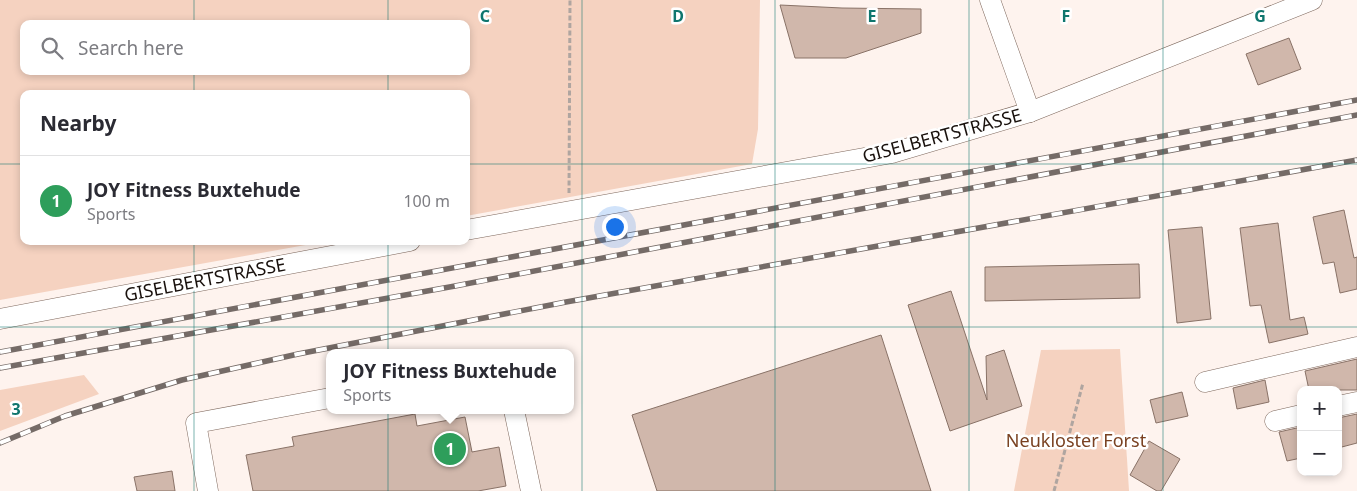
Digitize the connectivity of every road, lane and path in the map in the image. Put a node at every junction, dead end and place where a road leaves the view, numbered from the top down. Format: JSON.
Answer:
{"nodes":[{"id":1,"x":570,"y":0,"type":"edge"},
{"id":2,"x":990,"y":0,"type":"edge"},
{"id":3,"x":1312,"y":0,"type":"edge"},
{"id":4,"x":1030,"y":112,"type":"junction"},
{"id":5,"x":569,"y":211,"type":"junction"},
{"id":6,"x":470,"y":229,"type":"edge"},
{"id":7,"x":389,"y":245,"type":"edge"},
{"id":8,"x":0,"y":319,"type":"edge"},
{"id":9,"x":1357,"y":347,"type":"edge"},
{"id":10,"x":1205,"y":382,"type":"dead end"},
{"id":11,"x":1083,"y":383,"type":"dead end"},
{"id":12,"x":326,"y":399,"type":"edge"},
{"id":13,"x":1357,"y":402,"type":"edge"},
{"id":14,"x":1342,"y":405,"type":"edge"},
{"id":15,"x":515,"y":414,"type":"edge"},
{"id":16,"x":1297,"y":416,"type":"edge"},
{"id":17,"x":1274,"y":421,"type":"dead end"},
{"id":18,"x":208,"y":491,"type":"edge"},
{"id":19,"x":531,"y":491,"type":"edge"},
{"id":20,"x":1054,"y":491,"type":"edge"}],
"edges":[{"from":1,"to":5,"type":"path"},
{"from":2,"to":4,"type":"street"},
{"from":3,"to":4,"type":"street","name":"GISELBERTSTRASSE"},
{"from":4,"to":5,"type":"street","name":"GISELBERTSTRASSE"},
{"from":5,"to":6,"type":"street","name":"GISELBERTSTRASSE"},
{"from":7,"to":8,"type":"street","name":"GISELBERTSTRASSE"},
{"from":9,"to":10,"type":"street"},
{"from":11,"to":20,"type":"path"},
{"from":12,"to":18,"type":"street"},
{"from":13,"to":14,"type":"street"},
{"from":15,"to":19,"type":"street"},
{"from":16,"to":17,"type":"street"}]}
